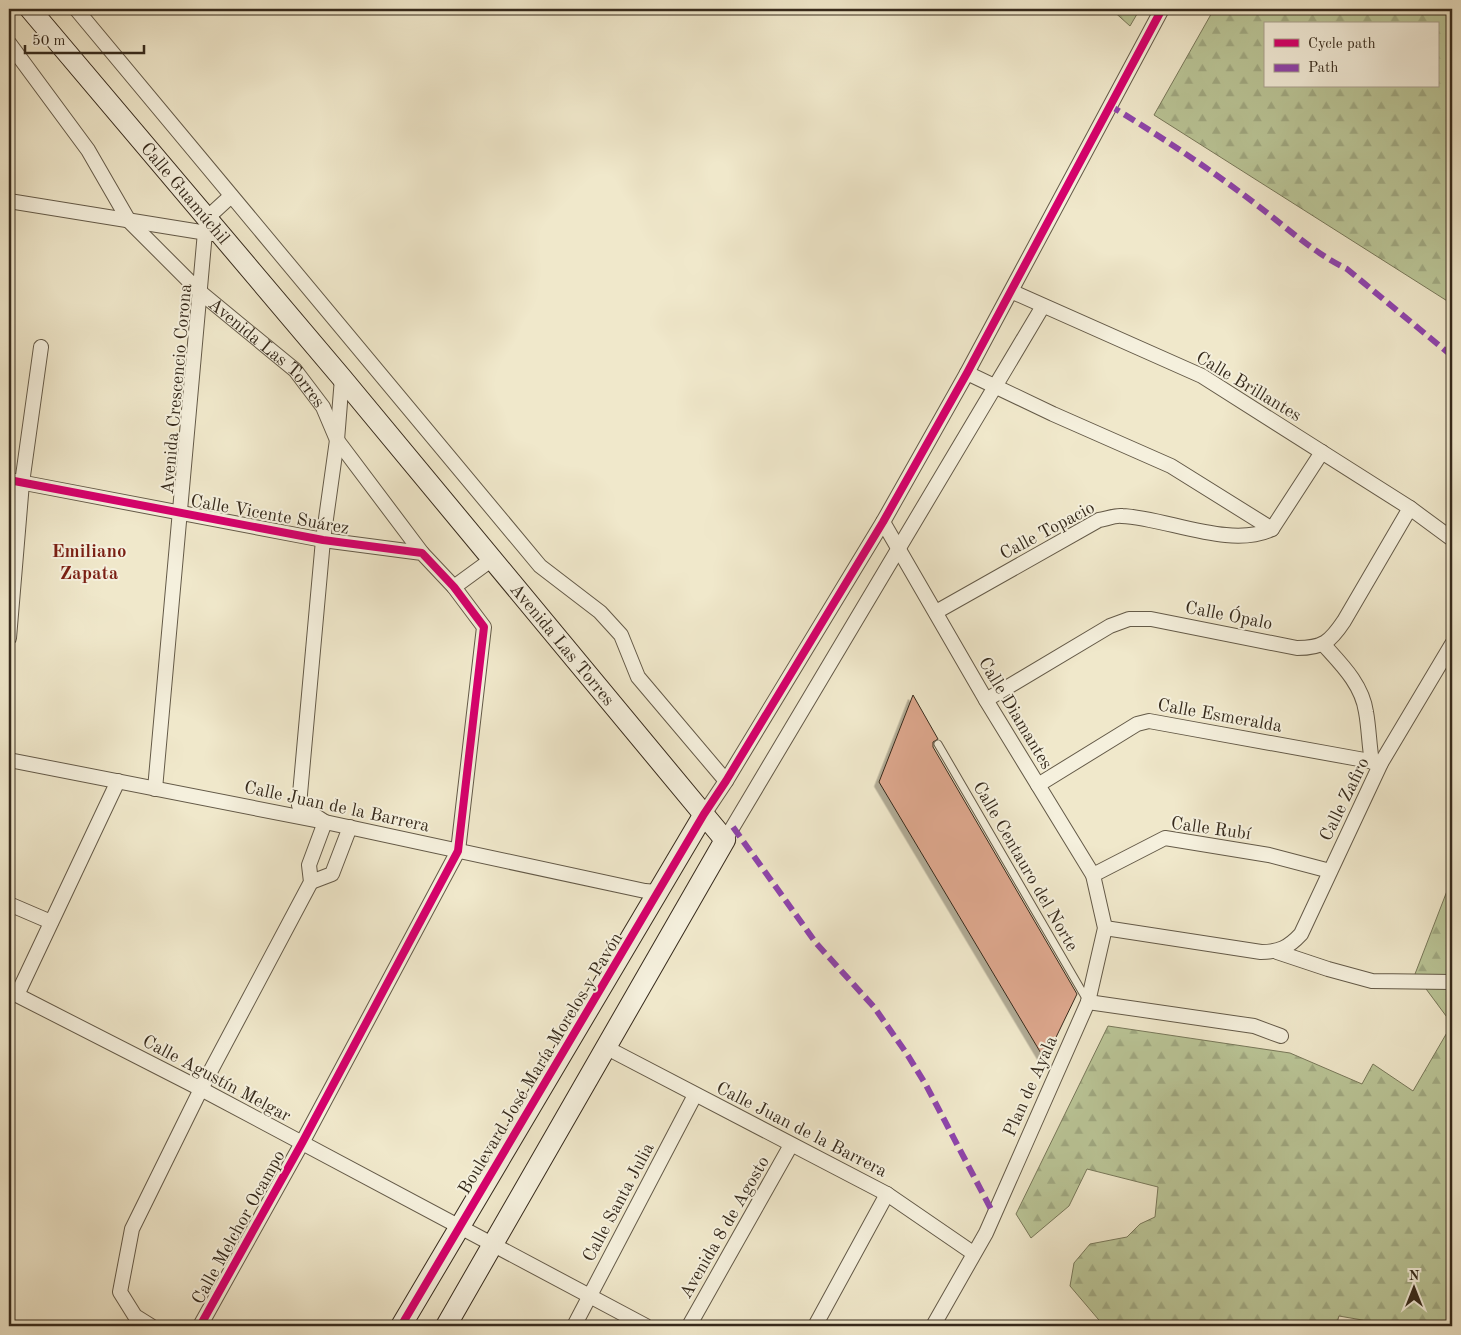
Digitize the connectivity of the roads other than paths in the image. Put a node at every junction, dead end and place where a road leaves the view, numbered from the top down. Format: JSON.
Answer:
{"nodes":[{"id":1,"x":30,"y":9,"type":"edge"},
{"id":2,"x":76,"y":9,"type":"edge"},
{"id":3,"x":1162,"y":9,"type":"edge"},
{"id":4,"x":9,"y":43,"type":"edge"},
{"id":5,"x":232,"y":196,"type":"junction"},
{"id":6,"x":9,"y":201,"type":"edge"},
{"id":7,"x":130,"y":221,"type":"junction"},
{"id":8,"x":212,"y":228,"type":"junction"},
{"id":9,"x":200,"y":292,"type":"junction"},
{"id":10,"x":1012,"y":292,"type":"junction"},
{"id":11,"x":1043,"y":306,"type":"junction"},
{"id":12,"x":41,"y":347,"type":"dead end"},
{"id":13,"x":968,"y":373,"type":"junction"},
{"id":14,"x":342,"y":378,"type":"junction"},
{"id":15,"x":995,"y":388,"type":"junction"},
{"id":16,"x":337,"y":440,"type":"junction"},
{"id":17,"x":1322,"y":452,"type":"junction"},
{"id":18,"x":15,"y":481,"type":"edge"},
{"id":19,"x":1410,"y":508,"type":"junction"},
{"id":20,"x":180,"y":513,"type":"junction"},
{"id":21,"x":883,"y":522,"type":"junction"},
{"id":22,"x":1272,"y":529,"type":"junction"},
{"id":23,"x":1452,"y":539,"type":"edge"},
{"id":24,"x":323,"y":540,"type":"junction"},
{"id":25,"x":899,"y":549,"type":"junction"},
{"id":26,"x":422,"y":553,"type":"junction"},
{"id":27,"x":491,"y":560,"type":"junction"},
{"id":28,"x":454,"y":587,"type":"junction"},
{"id":29,"x":936,"y":612,"type":"junction"},
{"id":30,"x":9,"y":638,"type":"edge"},
{"id":31,"x":1323,"y":644,"type":"junction"},
{"id":32,"x":1452,"y":644,"type":"edge"},
{"id":33,"x":986,"y":700,"type":"junction"},
{"id":34,"x":938,"y":744,"type":"dead end"},
{"id":35,"x":1377,"y":762,"type":"junction"},
{"id":36,"x":11,"y":764,"type":"edge"},
{"id":37,"x":726,"y":781,"type":"junction"},
{"id":38,"x":118,"y":782,"type":"junction"},
{"id":39,"x":1038,"y":785,"type":"junction"},
{"id":40,"x":155,"y":788,"type":"junction"},
{"id":41,"x":704,"y":814,"type":"junction"},
{"id":42,"x":325,"y":822,"type":"junction"},
{"id":43,"x":350,"y":827,"type":"junction"},
{"id":44,"x":725,"y":840,"type":"junction"},
{"id":45,"x":458,"y":851,"type":"junction"},
{"id":46,"x":1330,"y":871,"type":"junction"},
{"id":47,"x":1093,"y":875,"type":"junction"},
{"id":48,"x":311,"y":882,"type":"junction"},
{"id":49,"x":658,"y":892,"type":"junction"},
{"id":50,"x":9,"y":904,"type":"edge"},
{"id":51,"x":51,"y":922,"type":"junction"},
{"id":52,"x":1105,"y":928,"type":"junction"},
{"id":53,"x":1277,"y":952,"type":"junction"},
{"id":54,"x":1452,"y":982,"type":"edge"},
{"id":55,"x":13,"y":993,"type":"edge"},
{"id":56,"x":1088,"y":1002,"type":"junction"},
{"id":57,"x":1281,"y":1036,"type":"dead end"},
{"id":58,"x":608,"y":1048,"type":"junction"},
{"id":59,"x":201,"y":1088,"type":"junction"},
{"id":60,"x":695,"y":1095,"type":"junction"},
{"id":61,"x":302,"y":1143,"type":"junction"},
{"id":62,"x":791,"y":1146,"type":"junction"},
{"id":63,"x":887,"y":1194,"type":"junction"},
{"id":64,"x":460,"y":1227,"type":"junction"},
{"id":65,"x":493,"y":1245,"type":"junction"},
{"id":66,"x":973,"y":1253,"type":"junction"},
{"id":67,"x":590,"y":1297,"type":"junction"},
{"id":68,"x":151,"y":1326,"type":"edge"},
{"id":69,"x":200,"y":1326,"type":"edge"},
{"id":70,"x":401,"y":1326,"type":"edge"},
{"id":71,"x":446,"y":1326,"type":"edge"},
{"id":72,"x":574,"y":1326,"type":"edge"},
{"id":73,"x":646,"y":1326,"type":"edge"},
{"id":74,"x":689,"y":1326,"type":"edge"},
{"id":75,"x":815,"y":1326,"type":"edge"},
{"id":76,"x":933,"y":1326,"type":"edge"}],
"edges":[{"from":1,"to":8,"type":"street","name":"Calle Guamúchil"},
{"from":2,"to":5,"type":"street"},
{"from":3,"to":10,"type":"street"},
{"from":4,"to":7,"type":"street","name":"Avenida Las Torres"},
{"from":5,"to":8,"type":"street"},
{"from":5,"to":37,"type":"street"},
{"from":6,"to":7,"type":"street"},
{"from":7,"to":8,"type":"street"},
{"from":7,"to":9,"type":"street","name":"Avenida Las Torres"},
{"from":8,"to":9,"type":"street","name":"Avenida Crescencio Corona"},
{"from":8,"to":14,"type":"street","name":"Calle Guamúchil"},
{"from":9,"to":16,"type":"street","name":"Avenida Las Torres"},
{"from":9,"to":20,"type":"street","name":"Avenida Crescencio Corona"},
{"from":10,"to":11,"type":"street","name":"Calle Brillantes"},
{"from":10,"to":13,"type":"street"},
{"from":11,"to":15,"type":"street"},
{"from":11,"to":17,"type":"street","name":"Calle Brillantes"},
{"from":12,"to":18,"type":"street"},
{"from":13,"to":15,"type":"street"},
{"from":13,"to":21,"type":"street"},
{"from":14,"to":16,"type":"street"},
{"from":14,"to":27,"type":"street","name":"Avenida Las Torres"},
{"from":15,"to":22,"type":"street"},
{"from":15,"to":25,"type":"street"},
{"from":16,"to":24,"type":"street"},
{"from":16,"to":26,"type":"street","name":"Avenida Las Torres"},
{"from":17,"to":19,"type":"street","name":"Calle Brillantes"},
{"from":17,"to":22,"type":"street"},
{"from":18,"to":20,"type":"street","name":"Calle Vicente Suárez"},
{"from":18,"to":30,"type":"street"},
{"from":19,"to":23,"type":"street","name":"Calle Brillantes"},
{"from":19,"to":31,"type":"street"},
{"from":20,"to":24,"type":"street","name":"Calle Vicente Suárez"},
{"from":20,"to":40,"type":"street","name":"Avenida Crescencio Corona"},
{"from":21,"to":25,"type":"street","name":"Calle Diamantes"},
{"from":21,"to":37,"type":"street"},
{"from":22,"to":29,"type":"street","name":"Calle Topacio"},
{"from":24,"to":26,"type":"street","name":"Calle Vicente Suárez"},
{"from":24,"to":42,"type":"street"},
{"from":25,"to":29,"type":"street","name":"Calle Diamantes"},
{"from":25,"to":44,"type":"street"},
{"from":26,"to":28,"type":"street"},
{"from":27,"to":28,"type":"street"},
{"from":27,"to":41,"type":"street","name":"Avenida Las Torres"},
{"from":28,"to":45,"type":"street"},
{"from":29,"to":33,"type":"street","name":"Calle Diamantes"},
{"from":31,"to":33,"type":"street","name":"Calle Ópalo"},
{"from":31,"to":35,"type":"street"},
{"from":32,"to":35,"type":"street","name":"Calle Zafiro"},
{"from":33,"to":39,"type":"street","name":"Calle Diamantes"},
{"from":34,"to":56,"type":"lane","name":"Calle Centauro del Norte"},
{"from":35,"to":39,"type":"street","name":"Calle Esmeralda"},
{"from":35,"to":46,"type":"street","name":"Calle Zafiro"},
{"from":36,"to":38,"type":"street","name":"Calle Juan de la Barrera"},
{"from":37,"to":41,"type":"street"},
{"from":38,"to":40,"type":"street","name":"Calle Juan de la Barrera"},
{"from":38,"to":51,"type":"street"},
{"from":39,"to":47,"type":"street","name":"Calle Diamantes"},
{"from":40,"to":42,"type":"street","name":"Calle Juan de la Barrera"},
{"from":41,"to":44,"type":"street","name":"Avenida Las Torres"},
{"from":41,"to":49,"type":"street","name":"Boulevard José María Morelos y Pavón"},
{"from":42,"to":43,"type":"street","name":"Calle Juan de la Barrera"},
{"from":42,"to":48,"type":"street"},
{"from":43,"to":45,"type":"street","name":"Calle Juan de la Barrera"},
{"from":43,"to":48,"type":"street"},
{"from":44,"to":58,"type":"street"},
{"from":45,"to":49,"type":"street","name":"Calle Juan de la Barrera"},
{"from":45,"to":61,"type":"street","name":"Calle Melchor Ocampo"},
{"from":46,"to":47,"type":"street","name":"Calle Rubí"},
{"from":46,"to":53,"type":"street","name":"Calle Zafiro"},
{"from":47,"to":52,"type":"street","name":"Calle Diamantes"},
{"from":48,"to":59,"type":"street"},
{"from":49,"to":64,"type":"street","name":"Boulevard José María Morelos y Pavón"},
{"from":50,"to":51,"type":"street"},
{"from":51,"to":55,"type":"street"},
{"from":52,"to":53,"type":"street"},
{"from":52,"to":56,"type":"street","name":"Plan de Ayala"},
{"from":53,"to":54,"type":"street"},
{"from":55,"to":59,"type":"street","name":"Calle Agustín Melgar"},
{"from":56,"to":57,"type":"street"},
{"from":56,"to":66,"type":"street","name":"Plan de Ayala"},
{"from":58,"to":60,"type":"street","name":"Calle Juan de la Barrera"},
{"from":58,"to":65,"type":"street"},
{"from":59,"to":61,"type":"street","name":"Calle Agustín Melgar"},
{"from":59,"to":68,"type":"street"},
{"from":60,"to":62,"type":"street","name":"Calle Juan de la Barrera"},
{"from":60,"to":67,"type":"street","name":"Calle Santa Julia"},
{"from":61,"to":64,"type":"street","name":"Calle Agustín Melgar"},
{"from":61,"to":69,"type":"street","name":"Calle Melchor Ocampo"},
{"from":62,"to":63,"type":"street","name":"Calle Juan de la Barrera"},
{"from":62,"to":74,"type":"street","name":"Avenida 8 de Agosto"},
{"from":63,"to":66,"type":"street","name":"Calle Juan de la Barrera"},
{"from":63,"to":75,"type":"street"},
{"from":64,"to":65,"type":"street","name":"Calle Agustín Melgar"},
{"from":64,"to":70,"type":"street","name":"Boulevard José María Morelos y Pavón"},
{"from":65,"to":67,"type":"street","name":"Calle Agustín Melgar"},
{"from":65,"to":71,"type":"street"},
{"from":66,"to":76,"type":"street","name":"Plan de Ayala"},
{"from":67,"to":72,"type":"street","name":"Calle Santa Julia"},
{"from":67,"to":73,"type":"street","name":"Calle Agustín Melgar"}]}
